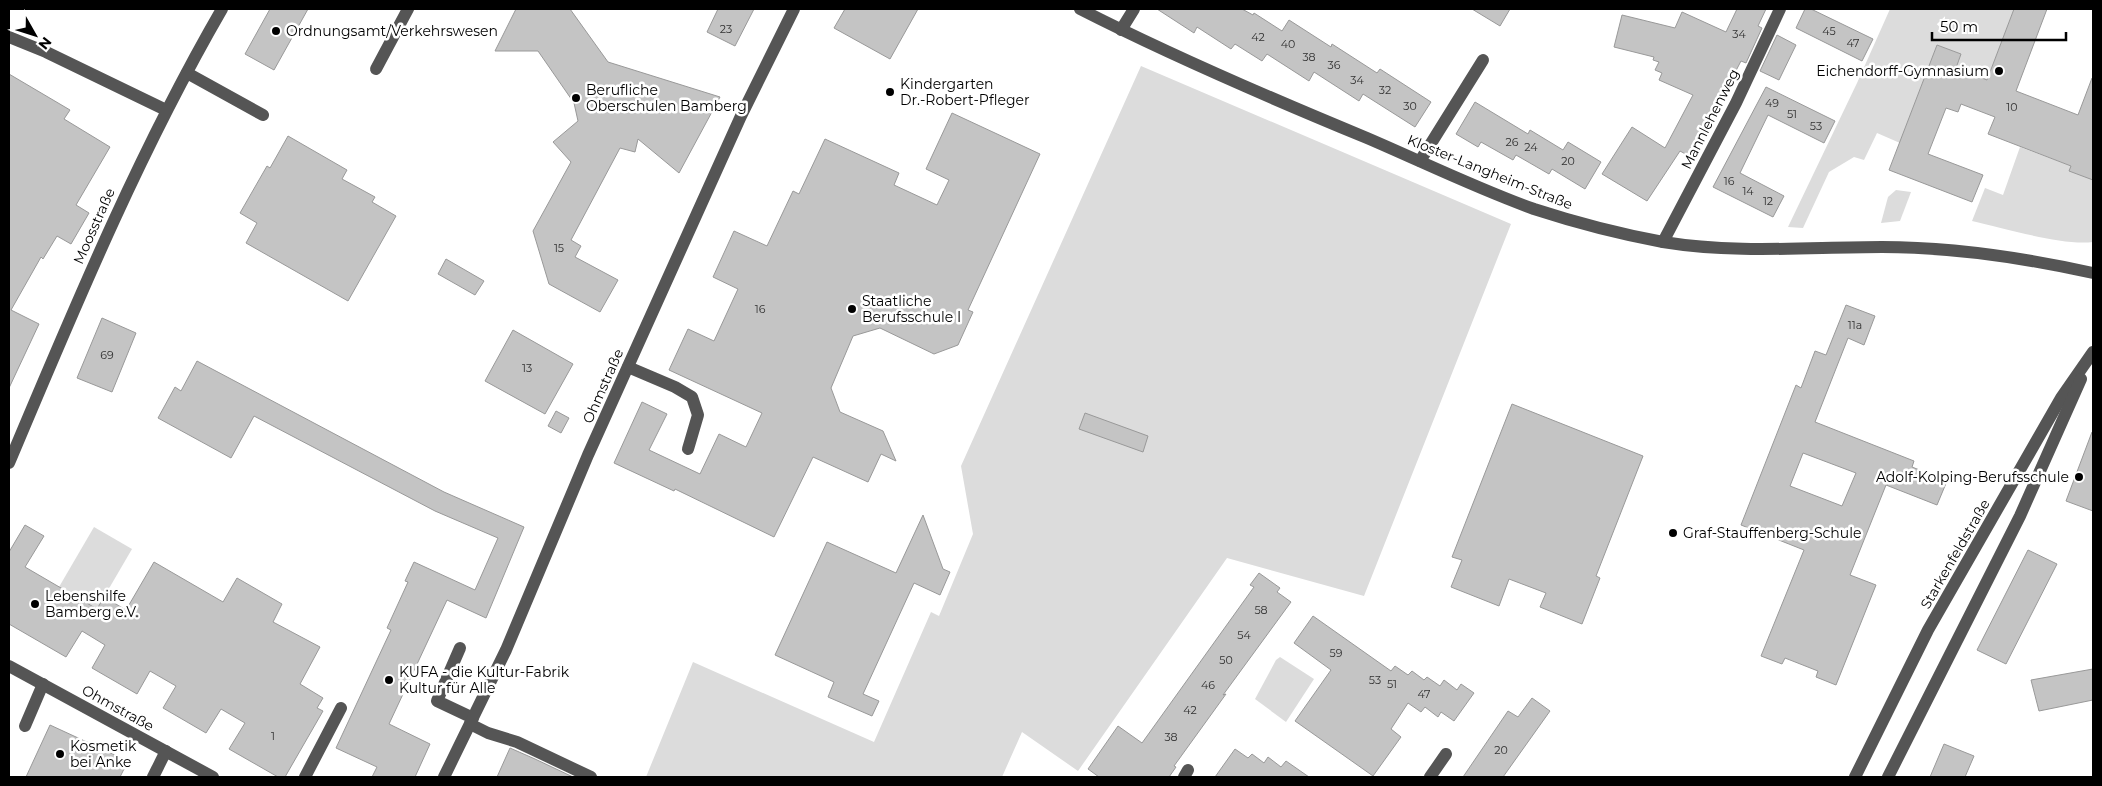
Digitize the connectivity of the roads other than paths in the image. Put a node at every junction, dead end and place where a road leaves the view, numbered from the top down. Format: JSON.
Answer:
{"nodes":[{"id":1,"x":222,"y":9,"type":"edge"},
{"id":2,"x":408,"y":9,"type":"edge"},
{"id":3,"x":794,"y":9,"type":"edge"},
{"id":4,"x":1080,"y":9,"type":"edge"},
{"id":5,"x":1134,"y":9,"type":"edge"},
{"id":6,"x":1780,"y":9,"type":"edge"},
{"id":7,"x":1121,"y":30,"type":"junction"},
{"id":8,"x":9,"y":36,"type":"edge"},
{"id":9,"x":1483,"y":60,"type":"dead end"},
{"id":10,"x":376,"y":68,"type":"dead end"},
{"id":11,"x":187,"y":73,"type":"junction"},
{"id":12,"x":166,"y":110,"type":"junction"},
{"id":13,"x":263,"y":115,"type":"dead end"},
{"id":14,"x":1420,"y":161,"type":"junction"},
{"id":15,"x":1663,"y":242,"type":"junction"},
{"id":16,"x":2093,"y":273,"type":"edge"},
{"id":17,"x":2093,"y":352,"type":"edge"},
{"id":18,"x":628,"y":367,"type":"junction"},
{"id":19,"x":688,"y":449,"type":"dead end"},
{"id":20,"x":9,"y":463,"type":"edge"},
{"id":21,"x":460,"y":648,"type":"dead end"},
{"id":22,"x":9,"y":666,"type":"edge"},
{"id":23,"x":43,"y":684,"type":"junction"},
{"id":24,"x":341,"y":708,"type":"dead end"},
{"id":25,"x":472,"y":721,"type":"junction"},
{"id":26,"x":25,"y":726,"type":"dead end"},
{"id":27,"x":166,"y":751,"type":"junction"},
{"id":28,"x":1446,"y":754,"type":"dead end"},
{"id":29,"x":153,"y":777,"type":"edge"},
{"id":30,"x":213,"y":777,"type":"edge"},
{"id":31,"x":305,"y":777,"type":"edge"},
{"id":32,"x":444,"y":777,"type":"edge"},
{"id":33,"x":591,"y":777,"type":"edge"},
{"id":34,"x":1430,"y":777,"type":"edge"},
{"id":35,"x":1855,"y":777,"type":"edge"},
{"id":36,"x":1888,"y":777,"type":"edge"}],
"edges":[{"from":1,"to":11,"type":"street","name":"Moosstraße"},
{"from":2,"to":10,"type":"street"},
{"from":3,"to":18,"type":"street","name":"Ohmstraße"},
{"from":4,"to":7,"type":"street","name":"Kloster-Langheim-Straße"},
{"from":5,"to":7,"type":"street"},
{"from":6,"to":15,"type":"street","name":"Mannlehenweg"},
{"from":7,"to":14,"type":"street","name":"Kloster-Langheim-Straße"},
{"from":8,"to":12,"type":"street"},
{"from":9,"to":14,"type":"street"},
{"from":11,"to":12,"type":"street","name":"Moosstraße"},
{"from":11,"to":13,"type":"street"},
{"from":12,"to":20,"type":"street","name":"Moosstraße"},
{"from":14,"to":15,"type":"street","name":"Kloster-Langheim-Straße"},
{"from":15,"to":16,"type":"street","name":"Kloster-Langheim-Straße"},
{"from":17,"to":35,"type":"street","name":"Starkenfeldstraße"},
{"from":17,"to":36,"type":"street","name":"Starkenfeldstraße"},
{"from":18,"to":19,"type":"street"},
{"from":18,"to":25,"type":"street","name":"Ohmstraße"},
{"from":21,"to":25,"type":"street"},
{"from":22,"to":23,"type":"street","name":"Ohmstraße"},
{"from":23,"to":26,"type":"street"},
{"from":23,"to":27,"type":"street","name":"Ohmstraße"},
{"from":24,"to":31,"type":"street"},
{"from":25,"to":32,"type":"street","name":"Ohmstraße"},
{"from":25,"to":33,"type":"street"},
{"from":27,"to":29,"type":"street"},
{"from":27,"to":30,"type":"street","name":"Ohmstraße"},
{"from":28,"to":34,"type":"street"}]}
